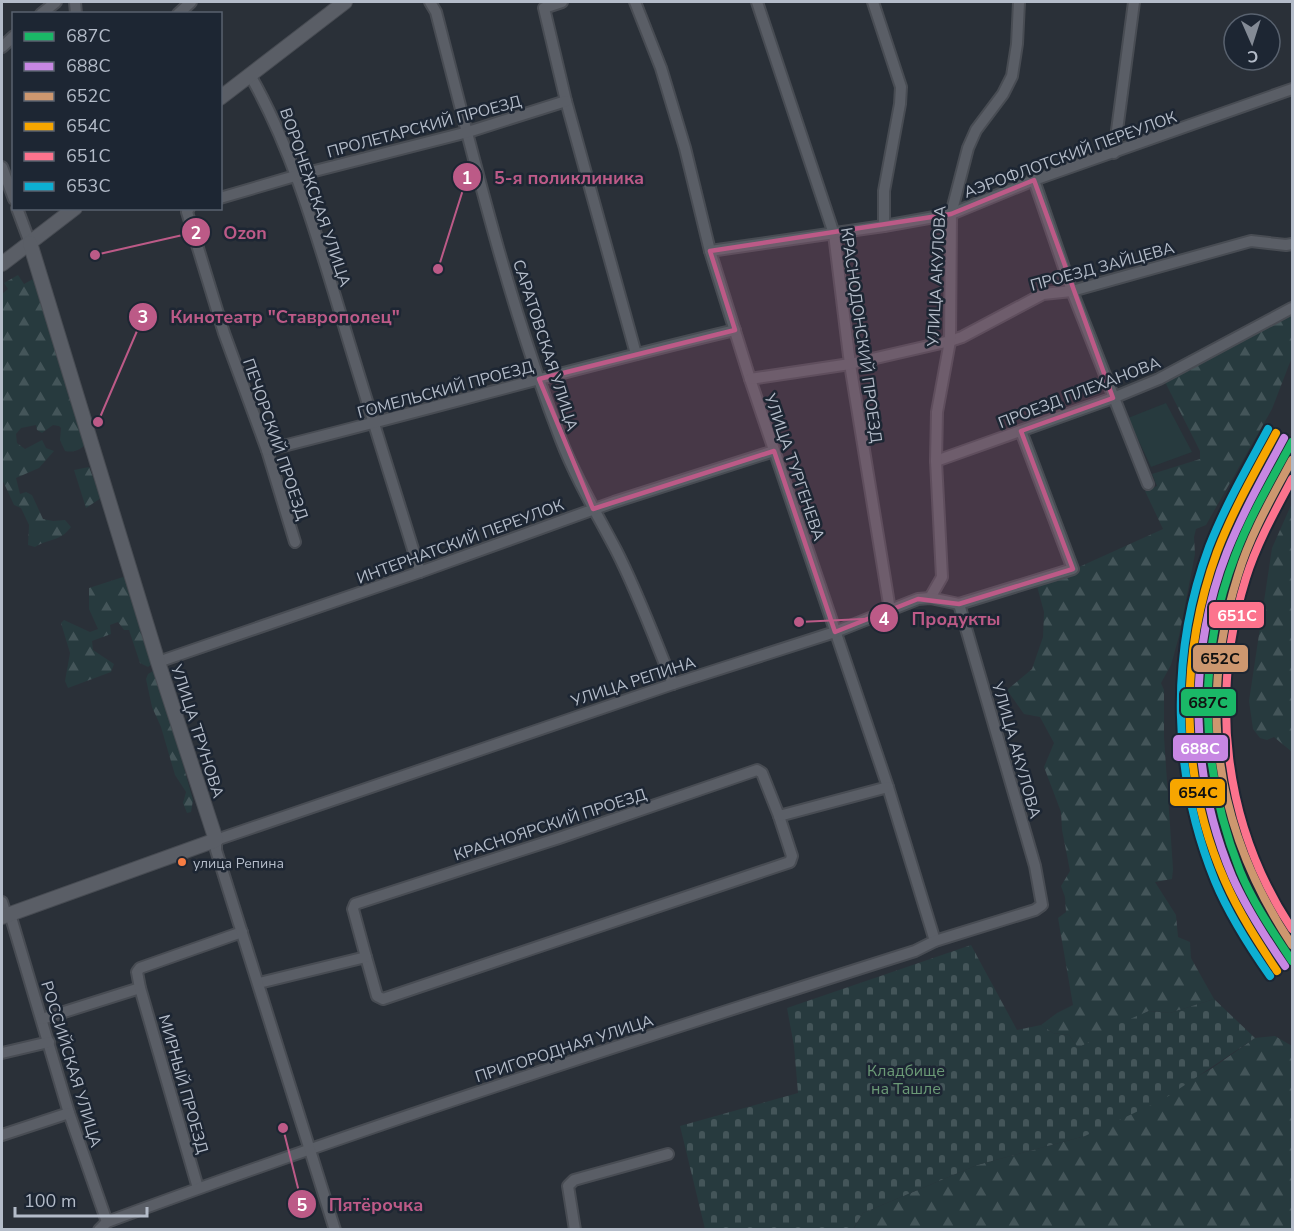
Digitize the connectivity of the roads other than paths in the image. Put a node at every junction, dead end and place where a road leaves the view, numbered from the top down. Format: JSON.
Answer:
{"nodes":[{"id":1,"x":56,"y":2,"type":"edge"},
{"id":2,"x":345,"y":2,"type":"edge"},
{"id":3,"x":430,"y":2,"type":"edge"},
{"id":4,"x":562,"y":2,"type":"edge"},
{"id":5,"x":634,"y":2,"type":"edge"},
{"id":6,"x":757,"y":2,"type":"edge"},
{"id":7,"x":873,"y":2,"type":"edge"},
{"id":8,"x":1019,"y":2,"type":"edge"},
{"id":9,"x":1134,"y":2,"type":"edge"},
{"id":10,"x":44,"y":12,"type":"edge"},
{"id":11,"x":250,"y":75,"type":"junction"},
{"id":12,"x":1293,"y":89,"type":"edge"},
{"id":13,"x":222,"y":96,"type":"edge"},
{"id":14,"x":566,"y":101,"type":"junction"},
{"id":15,"x":468,"y":132,"type":"junction"},
{"id":16,"x":1114,"y":153,"type":"junction"},
{"id":17,"x":2,"y":167,"type":"edge"},
{"id":18,"x":295,"y":176,"type":"junction"},
{"id":19,"x":1034,"y":180,"type":"junction"},
{"id":20,"x":12,"y":194,"type":"edge"},
{"id":21,"x":222,"y":197,"type":"edge"},
{"id":22,"x":18,"y":210,"type":"edge"},
{"id":23,"x":72,"y":210,"type":"edge"},
{"id":24,"x":188,"y":210,"type":"edge"},
{"id":25,"x":951,"y":214,"type":"junction"},
{"id":26,"x":885,"y":226,"type":"junction"},
{"id":27,"x":834,"y":234,"type":"junction"},
{"id":28,"x":30,"y":243,"type":"junction"},
{"id":29,"x":1293,"y":244,"type":"edge"},
{"id":30,"x":710,"y":251,"type":"junction"},
{"id":31,"x":2,"y":264,"type":"edge"},
{"id":32,"x":1072,"y":291,"type":"junction"},
{"id":33,"x":1293,"y":308,"type":"edge"},
{"id":34,"x":735,"y":330,"type":"junction"},
{"id":35,"x":950,"y":342,"type":"junction"},
{"id":36,"x":636,"y":354,"type":"junction"},
{"id":37,"x":850,"y":364,"type":"junction"},
{"id":38,"x":539,"y":379,"type":"junction"},
{"id":39,"x":750,"y":379,"type":"junction"},
{"id":40,"x":1113,"y":398,"type":"junction"},
{"id":41,"x":375,"y":423,"type":"junction"},
{"id":42,"x":1022,"y":430,"type":"junction"},
{"id":43,"x":267,"y":450,"type":"junction"},
{"id":44,"x":774,"y":451,"type":"junction"},
{"id":45,"x":936,"y":461,"type":"junction"},
{"id":46,"x":1148,"y":484,"type":"dead end"},
{"id":47,"x":593,"y":509,"type":"junction"},
{"id":48,"x":295,"y":542,"type":"dead end"},
{"id":49,"x":420,"y":572,"type":"junction"},
{"id":50,"x":930,"y":598,"type":"junction"},
{"id":51,"x":959,"y":604,"type":"junction"},
{"id":52,"x":890,"y":610,"type":"junction"},
{"id":53,"x":835,"y":632,"type":"junction"},
{"id":54,"x":158,"y":662,"type":"junction"},
{"id":55,"x":674,"y":684,"type":"junction"},
{"id":56,"x":888,"y":787,"type":"junction"},
{"id":57,"x":779,"y":816,"type":"junction"},
{"id":58,"x":216,"y":840,"type":"junction"},
{"id":59,"x":1042,"y":905,"type":"joint"},
{"id":60,"x":5,"y":912,"type":"edge"},
{"id":61,"x":242,"y":932,"type":"junction"},
{"id":62,"x":934,"y":941,"type":"junction"},
{"id":63,"x":366,"y":957,"type":"junction"},
{"id":64,"x":259,"y":983,"type":"junction"},
{"id":65,"x":140,"y":988,"type":"junction"},
{"id":66,"x":42,"y":1019,"type":"junction"},
{"id":67,"x":49,"y":1042,"type":"junction"},
{"id":68,"x":2,"y":1053,"type":"edge"},
{"id":69,"x":69,"y":1113,"type":"junction"},
{"id":70,"x":2,"y":1135,"type":"edge"},
{"id":71,"x":310,"y":1151,"type":"junction"},
{"id":72,"x":668,"y":1154,"type":"dead end"},
{"id":73,"x":198,"y":1188,"type":"junction"},
{"id":74,"x":101,"y":1228,"type":"edge"},
{"id":75,"x":335,"y":1230,"type":"edge"},
{"id":76,"x":575,"y":1230,"type":"edge"}],
"edges":[{"from":1,"to":10,"type":"street"},
{"from":2,"to":11,"type":"street"},
{"from":3,"to":15,"type":"street","name":"САРАТОВСКАЯ УЛИЦА"},
{"from":4,"to":14,"type":"street"},
{"from":5,"to":30,"type":"street","name":"УЛИЦА ТУРГЕНЕВА"},
{"from":6,"to":27,"type":"street","name":"КРАСНОДОНСКИЙ ПРОЕЗД"},
{"from":7,"to":26,"type":"street"},
{"from":8,"to":25,"type":"street","name":"УЛИЦА АКУЛОВА"},
{"from":9,"to":16,"type":"street"},
{"from":11,"to":13,"type":"street"},
{"from":11,"to":18,"type":"street","name":"ВОРОНЕЖСКАЯ УЛИЦА"},
{"from":12,"to":16,"type":"street","name":"АЭРОФЛОТСКИЙ ПЕРЕУЛОК"},
{"from":14,"to":15,"type":"street","name":"ПРОЛЕТАРСКИЙ ПРОЕЗД"},
{"from":14,"to":36,"type":"street"},
{"from":15,"to":18,"type":"street","name":"ПРОЛЕТАРСКИЙ ПРОЕЗД"},
{"from":15,"to":38,"type":"street","name":"САРАТОВСКАЯ УЛИЦА"},
{"from":16,"to":19,"type":"street","name":"АЭРОФЛОТСКИЙ ПЕРЕУЛОК"},
{"from":17,"to":20,"type":"street"},
{"from":18,"to":21,"type":"street","name":"ПРОЛЕТАРСКИЙ ПРОЕЗД"},
{"from":18,"to":41,"type":"street","name":"ВОРОНЕЖСКАЯ УЛИЦА"},
{"from":19,"to":25,"type":"street","name":"АЭРОФЛОТСКИЙ ПЕРЕУЛОК"},
{"from":19,"to":32,"type":"street"},
{"from":22,"to":28,"type":"street"},
{"from":23,"to":28,"type":"street"},
{"from":24,"to":43,"type":"street","name":"ПЕЧОРСКИЙ ПРОЕЗД"},
{"from":25,"to":26,"type":"street","name":"АЭРОФЛОТСКИЙ ПЕРЕУЛОК"},
{"from":25,"to":35,"type":"street","name":"УЛИЦА АКУЛОВА"},
{"from":26,"to":27,"type":"street","name":"АЭРОФЛОТСКИЙ ПЕРЕУЛОК"},
{"from":27,"to":30,"type":"street","name":"АЭРОФЛОТСКИЙ ПЕРЕУЛОК"},
{"from":27,"to":37,"type":"street","name":"КРАСНОДОНСКИЙ ПРОЕЗД"},
{"from":28,"to":31,"type":"street"},
{"from":28,"to":54,"type":"street","name":"УЛИЦА ТРУНОВА"},
{"from":29,"to":32,"type":"street","name":"ПРОЕЗД ЗАЙЦЕВА"},
{"from":30,"to":34,"type":"street","name":"УЛИЦА ТУРГЕНЕВА"},
{"from":32,"to":35,"type":"street","name":"ПРОЕЗД ЗАЙЦЕВА"},
{"from":32,"to":40,"type":"street"},
{"from":33,"to":40,"type":"street","name":"ПРОЕЗД ПЛЕХАНОВА"},
{"from":34,"to":36,"type":"street","name":"ГОМЕЛЬСКИЙ ПРОЕЗД"},
{"from":34,"to":39,"type":"street","name":"УЛИЦА ТУРГЕНЕВА"},
{"from":35,"to":37,"type":"street","name":"ПРОЕЗД ЗАЙЦЕВА"},
{"from":35,"to":45,"type":"street","name":"УЛИЦА АКУЛОВА"},
{"from":36,"to":38,"type":"street","name":"ГОМЕЛЬСКИЙ ПРОЕЗД"},
{"from":37,"to":39,"type":"street","name":"ПРОЕЗД ЗАЙЦЕВА"},
{"from":37,"to":52,"type":"street","name":"КРАСНОДОНСКИЙ ПРОЕЗД"},
{"from":38,"to":41,"type":"street","name":"ГОМЕЛЬСКИЙ ПРОЕЗД"},
{"from":38,"to":47,"type":"street","name":"САРАТОВСКАЯ УЛИЦА"},
{"from":39,"to":44,"type":"street","name":"УЛИЦА ТУРГЕНЕВА"},
{"from":40,"to":42,"type":"street","name":"ПРОЕЗД ПЛЕХАНОВА"},
{"from":40,"to":46,"type":"street"},
{"from":41,"to":43,"type":"street","name":"ГОМЕЛЬСКИЙ ПРОЕЗД"},
{"from":41,"to":49,"type":"street","name":"ВОРОНЕЖСКАЯ УЛИЦА"},
{"from":42,"to":45,"type":"street","name":"ПРОЕЗД ПЛЕХАНОВА"},
{"from":42,"to":51,"type":"street","name":"УЛИЦА РЕПИНА"},
{"from":43,"to":48,"type":"street","name":"ПЕЧОРСКИЙ ПРОЕЗД"},
{"from":44,"to":47,"type":"street","name":"ИНТЕРНАТСКИЙ ПЕРЕУЛОК"},
{"from":44,"to":53,"type":"street","name":"УЛИЦА ТУРГЕНЕВА"},
{"from":45,"to":50,"type":"street","name":"УЛИЦА АКУЛОВА"},
{"from":47,"to":49,"type":"street","name":"ИНТЕРНАТСКИЙ ПЕРЕУЛОК"},
{"from":47,"to":55,"type":"street","name":"САРАТОВСКАЯ УЛИЦА"},
{"from":49,"to":54,"type":"street","name":"ИНТЕРНАТСКИЙ ПЕРЕУЛОК"},
{"from":50,"to":51,"type":"street","name":"УЛИЦА РЕПИНА"},
{"from":50,"to":52,"type":"street","name":"УЛИЦА РЕПИНА"},
{"from":51,"to":59,"type":"street","name":"УЛИЦА АКУЛОВА"},
{"from":52,"to":53,"type":"street","name":"УЛИЦА РЕПИНА"},
{"from":53,"to":55,"type":"street","name":"УЛИЦА РЕПИНА"},
{"from":53,"to":56,"type":"street","name":"УЛИЦА ТУРГЕНЕВА"},
{"from":54,"to":58,"type":"street","name":"УЛИЦА ТРУНОВА"},
{"from":55,"to":58,"type":"street","name":"УЛИЦА РЕПИНА"},
{"from":56,"to":57,"type":"street"},
{"from":56,"to":62,"type":"street","name":"УЛИЦА ТУРГЕНЕВА"},
{"from":57,"to":63,"type":"street","name":"КРАСНОЯРСКИЙ ПРОЕЗД"},
{"from":57,"to":63,"type":"street","name":"КРАСНОЯРСКИЙ ПРОЕЗД"},
{"from":58,"to":60,"type":"street","name":"УЛИЦА РЕПИНА"},
{"from":58,"to":61,"type":"street","name":"УЛИЦА ТРУНОВА"},
{"from":59,"to":62,"type":"street","name":"ПРИГОРОДНАЯ УЛИЦА"},
{"from":60,"to":66,"type":"street","name":"РОССИЙСКАЯ УЛИЦА"},
{"from":61,"to":64,"type":"street","name":"УЛИЦА ТРУНОВА"},
{"from":61,"to":65,"type":"street"},
{"from":62,"to":71,"type":"street","name":"ПРИГОРОДНАЯ УЛИЦА"},
{"from":63,"to":64,"type":"street"},
{"from":64,"to":71,"type":"street","name":"УЛИЦА ТРУНОВА"},
{"from":65,"to":66,"type":"street"},
{"from":65,"to":73,"type":"street","name":"МИРНЫЙ ПРОЕЗД"},
{"from":66,"to":67,"type":"street","name":"РОССИЙСКАЯ УЛИЦА"},
{"from":67,"to":68,"type":"street"},
{"from":67,"to":69,"type":"street","name":"РОССИЙСКАЯ УЛИЦА"},
{"from":69,"to":70,"type":"street"},
{"from":69,"to":74,"type":"street","name":"РОССИЙСКАЯ УЛИЦА"},
{"from":71,"to":73,"type":"street","name":"ПРИГОРОДНАЯ УЛИЦА"},
{"from":71,"to":75,"type":"street","name":"УЛИЦА ТРУНОВА"},
{"from":72,"to":76,"type":"street"},
{"from":73,"to":74,"type":"street","name":"ПРИГОРОДНАЯ УЛИЦА"}]}
